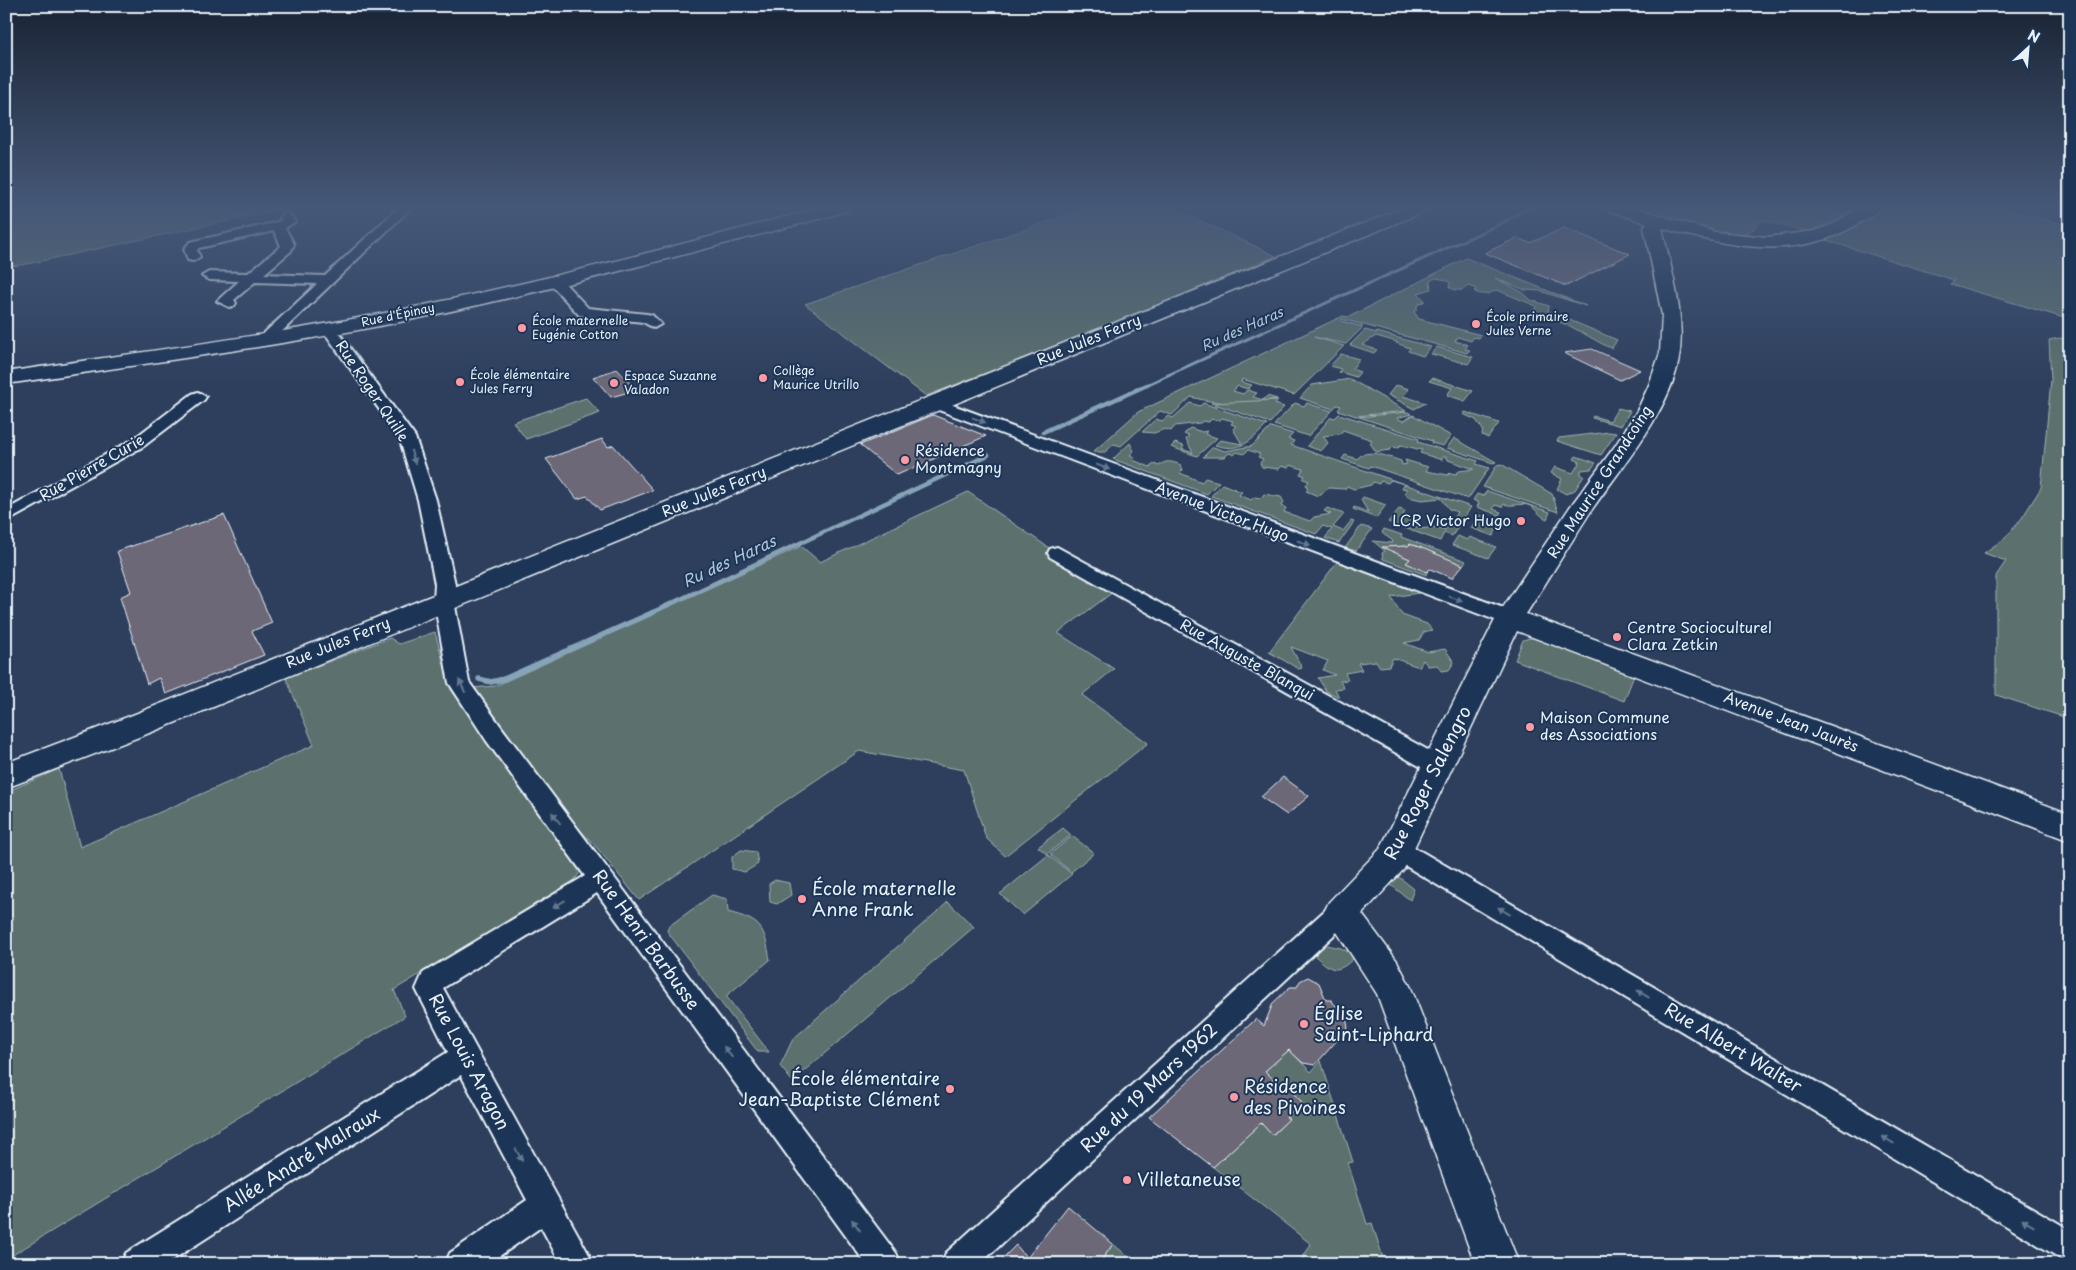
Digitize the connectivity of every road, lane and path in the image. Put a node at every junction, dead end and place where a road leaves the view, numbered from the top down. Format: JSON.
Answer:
{"nodes":[{"id":1,"x":264,"y":266,"type":"edge"},
{"id":2,"x":343,"y":266,"type":"edge"},
{"id":3,"x":608,"y":266,"type":"edge"},
{"id":4,"x":1273,"y":266,"type":"edge"},
{"id":5,"x":1661,"y":266,"type":"edge"},
{"id":6,"x":209,"y":276,"type":"dead end"},
{"id":7,"x":249,"y":279,"type":"junction"},
{"id":8,"x":328,"y":280,"type":"junction"},
{"id":9,"x":554,"y":280,"type":"junction"},
{"id":10,"x":228,"y":304,"type":"dead end"},
{"id":11,"x":654,"y":324,"type":"dead end"},
{"id":12,"x":329,"y":329,"type":"junction"},
{"id":13,"x":266,"y":338,"type":"junction"},
{"id":14,"x":6,"y":378,"type":"edge"},
{"id":15,"x":198,"y":396,"type":"dead end"},
{"id":16,"x":934,"y":403,"type":"junction"},
{"id":17,"x":6,"y":517,"type":"edge"},
{"id":18,"x":1057,"y":553,"type":"dead end"},
{"id":19,"x":444,"y":600,"type":"junction"},
{"id":20,"x":1510,"y":618,"type":"junction"},
{"id":21,"x":1438,"y":766,"type":"junction"},
{"id":22,"x":6,"y":776,"type":"edge"},
{"id":23,"x":2070,"y":828,"type":"edge"},
{"id":24,"x":1396,"y":849,"type":"junction"},
{"id":25,"x":600,"y":879,"type":"junction"},
{"id":26,"x":1340,"y":912,"type":"junction"},
{"id":27,"x":466,"y":1056,"type":"junction"},
{"id":28,"x":546,"y":1205,"type":"junction"},
{"id":29,"x":2070,"y":1248,"type":"edge"},
{"id":30,"x":137,"y":1264,"type":"edge"},
{"id":31,"x":461,"y":1264,"type":"edge"},
{"id":32,"x":578,"y":1264,"type":"edge"},
{"id":33,"x":885,"y":1264,"type":"edge"},
{"id":34,"x":957,"y":1264,"type":"edge"},
{"id":35,"x":1497,"y":1264,"type":"edge"}],
"edges":[{"from":1,"to":7,"type":"street"},
{"from":2,"to":8,"type":"street"},
{"from":3,"to":9,"type":"street","name":"Rue d'Épinay"},
{"from":4,"to":16,"type":"street","name":"Rue Jules Ferry"},
{"from":5,"to":20,"type":"street","name":"Rue Maurice Grandcoing"},
{"from":6,"to":7,"type":"street"},
{"from":7,"to":8,"type":"street"},
{"from":7,"to":10,"type":"street"},
{"from":8,"to":13,"type":"street"},
{"from":9,"to":11,"type":"street"},
{"from":9,"to":12,"type":"street","name":"Rue d'Épinay"},
{"from":12,"to":13,"type":"street","name":"Rue d'Épinay"},
{"from":12,"to":19,"type":"street","name":"Rue Roger Quille","one_way":true},
{"from":13,"to":14,"type":"street","name":"Rue d'Épinay"},
{"from":15,"to":17,"type":"street","name":"Rue Pierre Curie"},
{"from":16,"to":19,"type":"street","name":"Rue Jules Ferry"},
{"from":16,"to":20,"type":"street","name":"Avenue Victor Hugo","one_way":true},
{"from":18,"to":21,"type":"street","name":"Rue Auguste Blanqui"},
{"from":19,"to":22,"type":"street","name":"Rue Jules Ferry"},
{"from":25,"to":19,"type":"street","name":"Rue Henri Barbusse","one_way":true},
{"from":20,"to":21,"type":"street","name":"Rue Roger Salengro"},
{"from":20,"to":23,"type":"street","name":"Avenue Jean Jaurès"},
{"from":21,"to":24,"type":"street","name":"Rue Roger Salengro"},
{"from":24,"to":26,"type":"street","name":"Rue Roger Salengro"},
{"from":29,"to":24,"type":"street","name":"Rue Albert Walter","one_way":true},
{"from":25,"to":27,"type":"street","name":"Rue Louis Aragon","one_way":true},
{"from":33,"to":25,"type":"street","name":"Rue Henri Barbusse","one_way":true},
{"from":26,"to":34,"type":"street","name":"Rue du 19 Mars 1962"},
{"from":26,"to":35,"type":"street"},
{"from":27,"to":28,"type":"street","name":"Rue Louis Aragon","one_way":true},
{"from":27,"to":30,"type":"street","name":"Allée André Malraux"},
{"from":28,"to":31,"type":"street"},
{"from":28,"to":32,"type":"street","name":"Rue Louis Aragon"}]}
